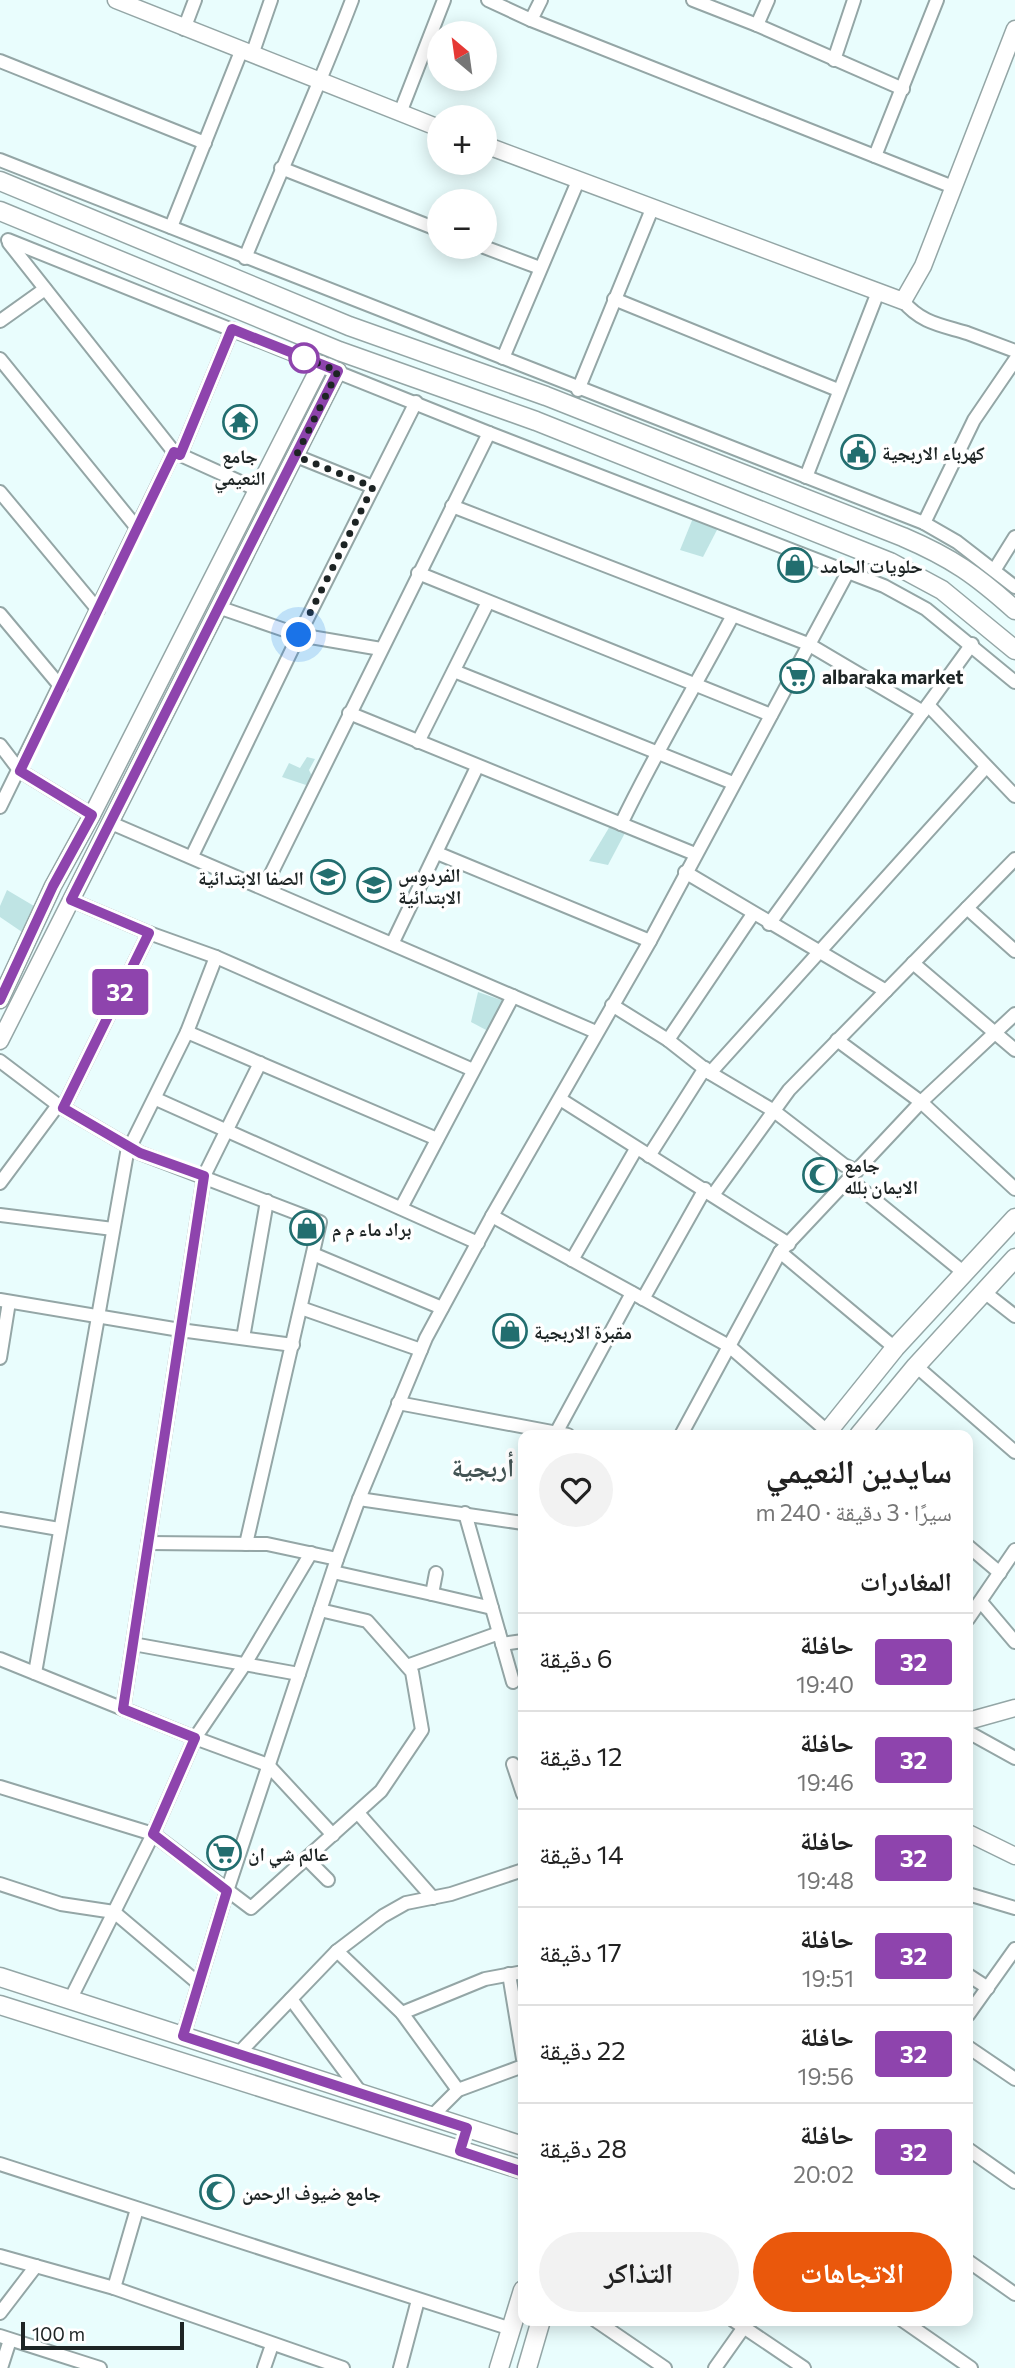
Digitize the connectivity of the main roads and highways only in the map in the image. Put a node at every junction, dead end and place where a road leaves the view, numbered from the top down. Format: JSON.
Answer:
{"nodes":[{"id":1,"x":0,"y":181,"type":"edge"},
{"id":2,"x":34,"y":195,"type":"junction"},
{"id":3,"x":0,"y":211,"type":"edge"},
{"id":4,"x":25,"y":220,"type":"junction"},
{"id":5,"x":1015,"y":610,"type":"edge"},
{"id":6,"x":1015,"y":650,"type":"edge"},
{"id":7,"x":1015,"y":1218,"type":"edge"},
{"id":8,"x":1015,"y":1258,"type":"edge"},
{"id":9,"x":828,"y":1430,"type":"edge"},
{"id":10,"x":863,"y":1430,"type":"edge"},
{"id":11,"x":0,"y":1977,"type":"edge"},
{"id":12,"x":28,"y":1986,"type":"junction"},
{"id":13,"x":77,"y":2002,"type":"junction"},
{"id":14,"x":0,"y":2005,"type":"edge"},
{"id":15,"x":22,"y":2011,"type":"junction"},
{"id":16,"x":74,"y":2029,"type":"junction"},
{"id":17,"x":467,"y":2128,"type":"junction"},
{"id":18,"x":518,"y":2143,"type":"edge"},
{"id":19,"x":460,"y":2151,"type":"junction"},
{"id":20,"x":518,"y":2169,"type":"edge"},
{"id":21,"x":518,"y":2306,"type":"edge"},
{"id":22,"x":539,"y":2326,"type":"edge"},
{"id":23,"x":499,"y":2368,"type":"edge"},
{"id":24,"x":527,"y":2368,"type":"edge"}],
"edges":[{"from":1,"to":2,"type":"main road"},
{"from":2,"to":4,"type":"main road"},
{"from":2,"to":5,"type":"main road"},
{"from":3,"to":4,"type":"main road"},
{"from":4,"to":6,"type":"main road"},
{"from":7,"to":9,"type":"main road"},
{"from":8,"to":10,"type":"main road"},
{"from":11,"to":12,"type":"main road"},
{"from":12,"to":13,"type":"main road"},
{"from":12,"to":15,"type":"main road"},
{"from":13,"to":16,"type":"main road"},
{"from":13,"to":17,"type":"main road"},
{"from":14,"to":15,"type":"main road"},
{"from":15,"to":16,"type":"main road"},
{"from":16,"to":19,"type":"main road"},
{"from":17,"to":18,"type":"main road"},
{"from":17,"to":19,"type":"main road"},
{"from":19,"to":20,"type":"main road"},
{"from":21,"to":23,"type":"main road"},
{"from":22,"to":24,"type":"main road"}]}
